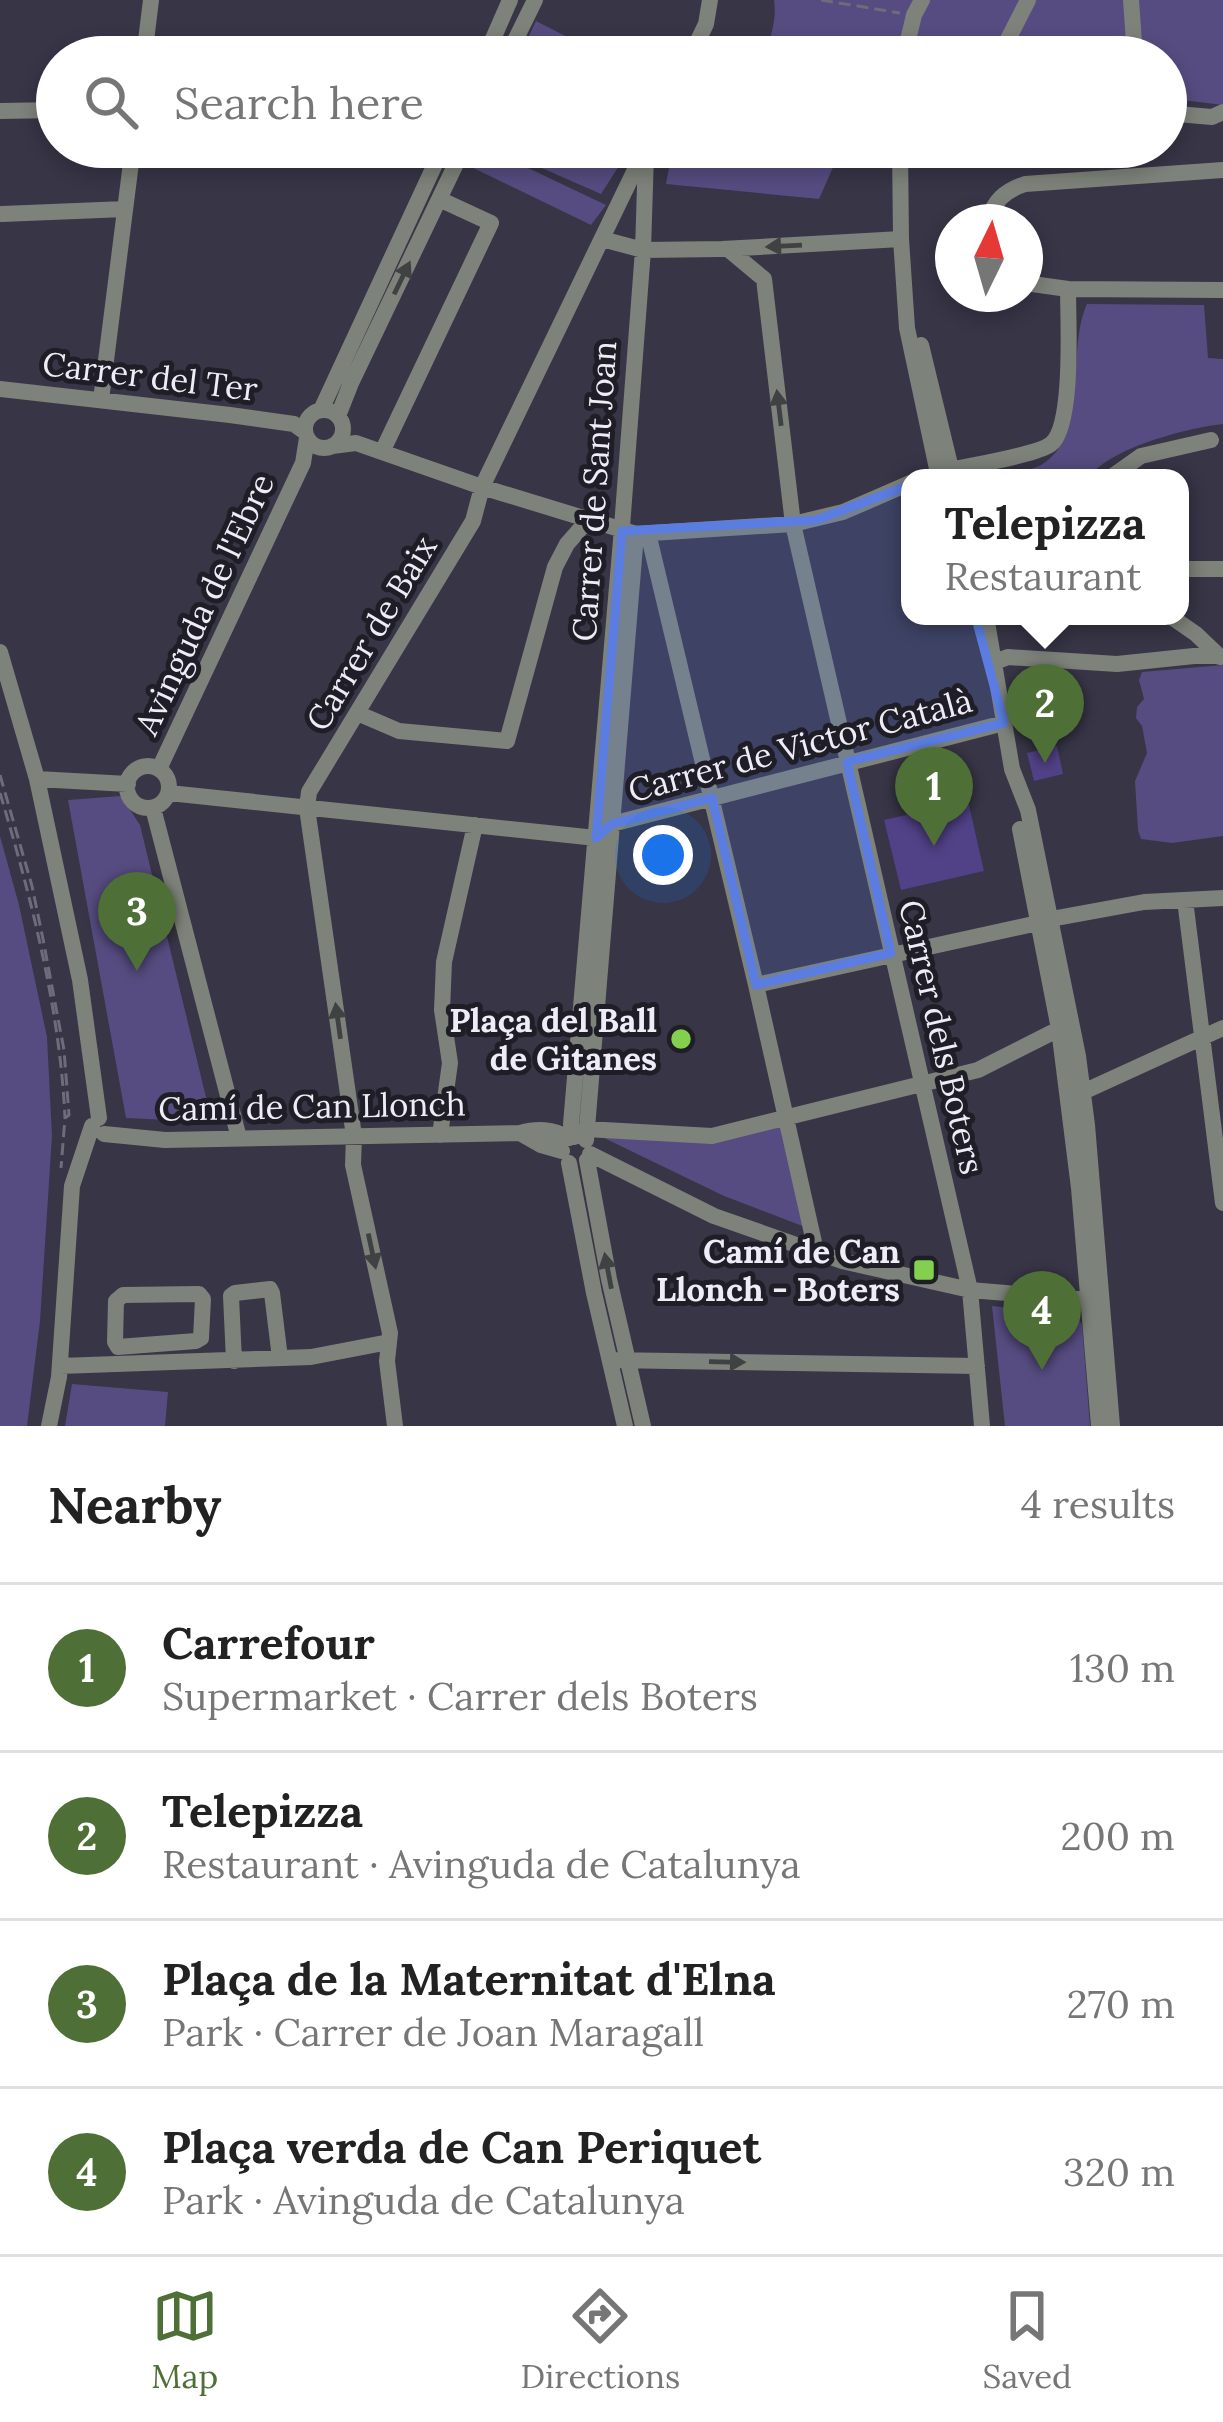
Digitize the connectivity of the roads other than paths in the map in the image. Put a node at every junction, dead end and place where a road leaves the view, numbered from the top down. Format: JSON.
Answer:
{"nodes":[{"id":1,"x":151,"y":0,"type":"edge"},
{"id":2,"x":510,"y":0,"type":"edge"},
{"id":3,"x":535,"y":0,"type":"edge"},
{"id":4,"x":710,"y":0,"type":"edge"},
{"id":5,"x":1028,"y":0,"type":"edge"},
{"id":6,"x":1131,"y":0,"type":"edge"},
{"id":7,"x":917,"y":6,"type":"edge"},
{"id":8,"x":147,"y":36,"type":"edge"},
{"id":9,"x":494,"y":36,"type":"edge"},
{"id":10,"x":517,"y":36,"type":"edge"},
{"id":11,"x":700,"y":36,"type":"edge"},
{"id":12,"x":909,"y":36,"type":"edge"},
{"id":13,"x":1010,"y":36,"type":"edge"},
{"id":14,"x":1134,"y":36,"type":"edge"},
{"id":15,"x":36,"y":110,"type":"edge"},
{"id":16,"x":0,"y":111,"type":"edge"},
{"id":17,"x":1223,"y":112,"type":"edge"},
{"id":18,"x":1187,"y":115,"type":"edge"},
{"id":19,"x":130,"y":168,"type":"edge"},
{"id":20,"x":433,"y":168,"type":"edge"},
{"id":21,"x":454,"y":168,"type":"edge"},
{"id":22,"x":636,"y":168,"type":"edge"},
{"id":23,"x":645,"y":168,"type":"edge"},
{"id":24,"x":900,"y":168,"type":"edge"},
{"id":25,"x":1223,"y":170,"type":"edge"},
{"id":26,"x":439,"y":199,"type":"junction"},
{"id":27,"x":995,"y":204,"type":"edge"},
{"id":28,"x":125,"y":209,"type":"junction"},
{"id":29,"x":2,"y":214,"type":"edge"},
{"id":30,"x":602,"y":239,"type":"junction"},
{"id":31,"x":901,"y":239,"type":"junction"},
{"id":32,"x":728,"y":248,"type":"junction"},
{"id":33,"x":643,"y":250,"type":"junction"},
{"id":34,"x":1043,"y":286,"type":"edge"},
{"id":35,"x":1068,"y":289,"type":"junction"},
{"id":36,"x":1223,"y":290,"type":"edge"},
{"id":37,"x":907,"y":310,"type":"junction"},
{"id":38,"x":0,"y":389,"type":"edge"},
{"id":39,"x":101,"y":400,"type":"junction"},
{"id":40,"x":319,"y":429,"type":"junction"},
{"id":41,"x":1211,"y":440,"type":"dead end"},
{"id":42,"x":932,"y":450,"type":"junction"},
{"id":43,"x":382,"y":452,"type":"junction"},
{"id":44,"x":928,"y":469,"type":"edge"},
{"id":45,"x":941,"y":469,"type":"edge"},
{"id":46,"x":943,"y":469,"type":"edge"},
{"id":47,"x":970,"y":469,"type":"edge"},
{"id":48,"x":1122,"y":469,"type":"edge"},
{"id":49,"x":482,"y":487,"type":"junction"},
{"id":50,"x":901,"y":487,"type":"edge"},
{"id":51,"x":588,"y":520,"type":"junction"},
{"id":52,"x":793,"y":524,"type":"junction"},
{"id":53,"x":635,"y":532,"type":"junction"},
{"id":54,"x":1189,"y":569,"type":"edge"},
{"id":55,"x":1223,"y":569,"type":"edge"},
{"id":56,"x":976,"y":625,"type":"edge"},
{"id":57,"x":988,"y":625,"type":"edge"},
{"id":58,"x":1183,"y":625,"type":"edge"},
{"id":59,"x":0,"y":652,"type":"edge"},
{"id":60,"x":1221,"y":658,"type":"edge"},
{"id":61,"x":995,"y":662,"type":"junction"},
{"id":62,"x":998,"y":692,"type":"junction"},
{"id":63,"x":357,"y":713,"type":"junction"},
{"id":64,"x":1004,"y":723,"type":"junction"},
{"id":65,"x":847,"y":762,"type":"junction"},
{"id":66,"x":159,"y":769,"type":"junction"},
{"id":67,"x":1012,"y":769,"type":"junction"},
{"id":68,"x":37,"y":778,"type":"junction"},
{"id":69,"x":128,"y":784,"type":"junction"},
{"id":70,"x":169,"y":793,"type":"junction"},
{"id":71,"x":712,"y":798,"type":"junction"},
{"id":72,"x":152,"y":808,"type":"junction"},
{"id":73,"x":307,"y":808,"type":"junction"},
{"id":74,"x":612,"y":824,"type":"junction"},
{"id":75,"x":475,"y":825,"type":"junction"},
{"id":76,"x":596,"y":838,"type":"junction"},
{"id":77,"x":1223,"y":898,"type":"edge"},
{"id":78,"x":1185,"y":900,"type":"junction"},
{"id":79,"x":1045,"y":921,"type":"junction"},
{"id":80,"x":891,"y":953,"type":"junction"},
{"id":81,"x":756,"y":985,"type":"junction"},
{"id":82,"x":1223,"y":1028,"type":"edge"},
{"id":83,"x":1059,"y":1029,"type":"junction"},
{"id":84,"x":1201,"y":1038,"type":"junction"},
{"id":85,"x":922,"y":1086,"type":"junction"},
{"id":86,"x":1083,"y":1092,"type":"junction"},
{"id":87,"x":784,"y":1119,"type":"junction"},
{"id":88,"x":1087,"y":1125,"type":"junction"},
{"id":89,"x":98,"y":1126,"type":"junction"},
{"id":90,"x":440,"y":1135,"type":"junction"},
{"id":91,"x":354,"y":1136,"type":"junction"},
{"id":92,"x":239,"y":1138,"type":"junction"},
{"id":93,"x":578,"y":1146,"type":"junction"},
{"id":94,"x":1223,"y":1203,"type":"edge"},
{"id":95,"x":816,"y":1251,"type":"junction"},
{"id":96,"x":970,"y":1290,"type":"junction"},
{"id":97,"x":1088,"y":1300,"type":"junction"},
{"id":98,"x":115,"y":1342,"type":"junction"},
{"id":99,"x":389,"y":1342,"type":"junction"},
{"id":100,"x":280,"y":1358,"type":"junction"},
{"id":101,"x":619,"y":1360,"type":"junction"},
{"id":102,"x":234,"y":1361,"type":"junction"},
{"id":103,"x":60,"y":1366,"type":"junction"},
{"id":104,"x":88,"y":1366,"type":"junction"},
{"id":105,"x":976,"y":1366,"type":"junction"},
{"id":106,"x":49,"y":1426,"type":"edge"},
{"id":107,"x":395,"y":1426,"type":"edge"},
{"id":108,"x":625,"y":1426,"type":"edge"},
{"id":109,"x":644,"y":1426,"type":"edge"},
{"id":110,"x":982,"y":1426,"type":"edge"},
{"id":111,"x":1106,"y":1426,"type":"edge"}],
"edges":[{"from":1,"to":8,"type":"street"},
{"from":2,"to":9,"type":"street"},
{"from":3,"to":10,"type":"street"},
{"from":4,"to":11,"type":"street"},
{"from":5,"to":13,"type":"street"},
{"from":6,"to":14,"type":"street"},
{"from":7,"to":12,"type":"street"},
{"from":15,"to":16,"type":"street"},
{"from":17,"to":18,"type":"street"},
{"from":19,"to":28,"type":"street"},
{"from":20,"to":40,"type":"street","name":"Avinguda de l'Ebre"},
{"from":21,"to":26,"type":"street","name":"Avinguda de l'Ebre"},
{"from":22,"to":30,"type":"street","name":"Carrer de Baix"},
{"from":23,"to":33,"type":"street","name":"Carrer de Sant Joan"},
{"from":24,"to":31,"type":"street"},
{"from":25,"to":27,"type":"street"},
{"from":40,"to":26,"type":"street","name":"Avinguda de l'Ebre","one_way":true},
{"from":26,"to":43,"type":"street"},
{"from":28,"to":29,"type":"street"},
{"from":28,"to":39,"type":"street"},
{"from":30,"to":33,"type":"street"},
{"from":30,"to":49,"type":"street","name":"Carrer de Baix"},
{"from":31,"to":32,"type":"street","one_way":true},
{"from":31,"to":37,"type":"street"},
{"from":32,"to":33,"type":"street"},
{"from":52,"to":32,"type":"street","name":"Carrer dels Boters","one_way":true},
{"from":33,"to":53,"type":"street","name":"Carrer de Sant Joan"},
{"from":34,"to":35,"type":"street"},
{"from":35,"to":36,"type":"street"},
{"from":35,"to":47,"type":"street"},
{"from":37,"to":42,"type":"street"},
{"from":37,"to":46,"type":"street"},
{"from":38,"to":39,"type":"street","name":"Carrer del Ter"},
{"from":39,"to":40,"type":"street","name":"Carrer del Ter"},
{"from":40,"to":43,"type":"street"},
{"from":40,"to":66,"type":"street","name":"Avinguda de l'Ebre"},
{"from":41,"to":48,"type":"street"},
{"from":42,"to":44,"type":"street"},
{"from":42,"to":45,"type":"street"},
{"from":43,"to":49,"type":"street"},
{"from":49,"to":51,"type":"street"},
{"from":49,"to":63,"type":"street","name":"Carrer de Baix"},
{"from":50,"to":52,"type":"street"},
{"from":51,"to":53,"type":"street"},
{"from":51,"to":63,"type":"street"},
{"from":52,"to":53,"type":"street"},
{"from":52,"to":65,"type":"street","name":"Carrer dels Boters"},
{"from":53,"to":71,"type":"street"},
{"from":53,"to":74,"type":"street","name":"Carrer de Sant Joan"},
{"from":53,"to":76,"type":"street","name":"Carrer de Sant Joan"},
{"from":54,"to":55,"type":"street"},
{"from":56,"to":62,"type":"street"},
{"from":57,"to":61,"type":"street"},
{"from":58,"to":60,"type":"street"},
{"from":59,"to":68,"type":"street"},
{"from":60,"to":61,"type":"street"},
{"from":61,"to":62,"type":"street"},
{"from":62,"to":64,"type":"street"},
{"from":63,"to":73,"type":"street","name":"Carrer de Baix"},
{"from":64,"to":65,"type":"street","name":"Carrer de Victor Català"},
{"from":64,"to":67,"type":"street"},
{"from":65,"to":71,"type":"street","name":"Carrer de Victor Català"},
{"from":65,"to":80,"type":"street","name":"Carrer dels Boters"},
{"from":66,"to":69,"type":"street"},
{"from":66,"to":70,"type":"street"},
{"from":67,"to":79,"type":"street"},
{"from":67,"to":79,"type":"street"},
{"from":68,"to":69,"type":"street"},
{"from":68,"to":89,"type":"street"},
{"from":69,"to":72,"type":"street"},
{"from":70,"to":72,"type":"street"},
{"from":70,"to":73,"type":"street"},
{"from":71,"to":74,"type":"street","name":"Carrer de Victor Català"},
{"from":71,"to":81,"type":"street"},
{"from":72,"to":92,"type":"street"},
{"from":73,"to":75,"type":"street"},
{"from":91,"to":73,"type":"street","one_way":true},
{"from":74,"to":76,"type":"street"},
{"from":74,"to":93,"type":"street","name":"Carrer de Sant Joan"},
{"from":75,"to":76,"type":"street"},
{"from":75,"to":90,"type":"street"},
{"from":76,"to":93,"type":"street","name":"Carrer de Sant Joan"},
{"from":77,"to":78,"type":"street"},
{"from":78,"to":79,"type":"street"},
{"from":78,"to":84,"type":"street"},
{"from":79,"to":80,"type":"street"},
{"from":79,"to":83,"type":"street"},
{"from":79,"to":86,"type":"street"},
{"from":80,"to":81,"type":"street"},
{"from":80,"to":85,"type":"street","name":"Carrer dels Boters"},
{"from":81,"to":87,"type":"street"},
{"from":82,"to":84,"type":"street"},
{"from":83,"to":85,"type":"street"},
{"from":83,"to":97,"type":"street"},
{"from":84,"to":86,"type":"street"},
{"from":84,"to":94,"type":"street"},
{"from":85,"to":87,"type":"street"},
{"from":85,"to":96,"type":"street","name":"Carrer dels Boters"},
{"from":86,"to":88,"type":"street"},
{"from":87,"to":93,"type":"street"},
{"from":87,"to":95,"type":"street"},
{"from":88,"to":97,"type":"street"},
{"from":88,"to":111,"type":"street"},
{"from":89,"to":92,"type":"street","name":"Camí de Can Llonch"},
{"from":89,"to":103,"type":"street"},
{"from":90,"to":91,"type":"street","name":"Camí de Can Llonch"},
{"from":90,"to":93,"type":"street","name":"Camí de Can Llonch"},
{"from":91,"to":92,"type":"street","name":"Camí de Can Llonch"},
{"from":91,"to":99,"type":"street","one_way":true},
{"from":93,"to":95,"type":"street","name":"Camí de Can Llonch"},
{"from":93,"to":101,"type":"street","name":"Carrer de Sant Joan"},
{"from":95,"to":96,"type":"street","name":"Camí de Can Llonch"},
{"from":96,"to":97,"type":"street","name":"Camí de Can Llonch"},
{"from":96,"to":105,"type":"street","name":"Carrer dels Boters"},
{"from":97,"to":111,"type":"street"},
{"from":98,"to":98,"type":"street"},
{"from":98,"to":104,"type":"street"},
{"from":99,"to":100,"type":"street"},
{"from":99,"to":107,"type":"street"},
{"from":100,"to":102,"type":"street"},
{"from":100,"to":102,"type":"street"},
{"from":101,"to":105,"type":"street","one_way":true},
{"from":101,"to":108,"type":"street","name":"Carrer de Sant Joan"},
{"from":101,"to":109,"type":"street","name":"Carrer de Sant Joan"},
{"from":102,"to":104,"type":"street"},
{"from":103,"to":104,"type":"street"},
{"from":103,"to":106,"type":"street"},
{"from":105,"to":110,"type":"street","name":"Carrer dels Boters"}]}
